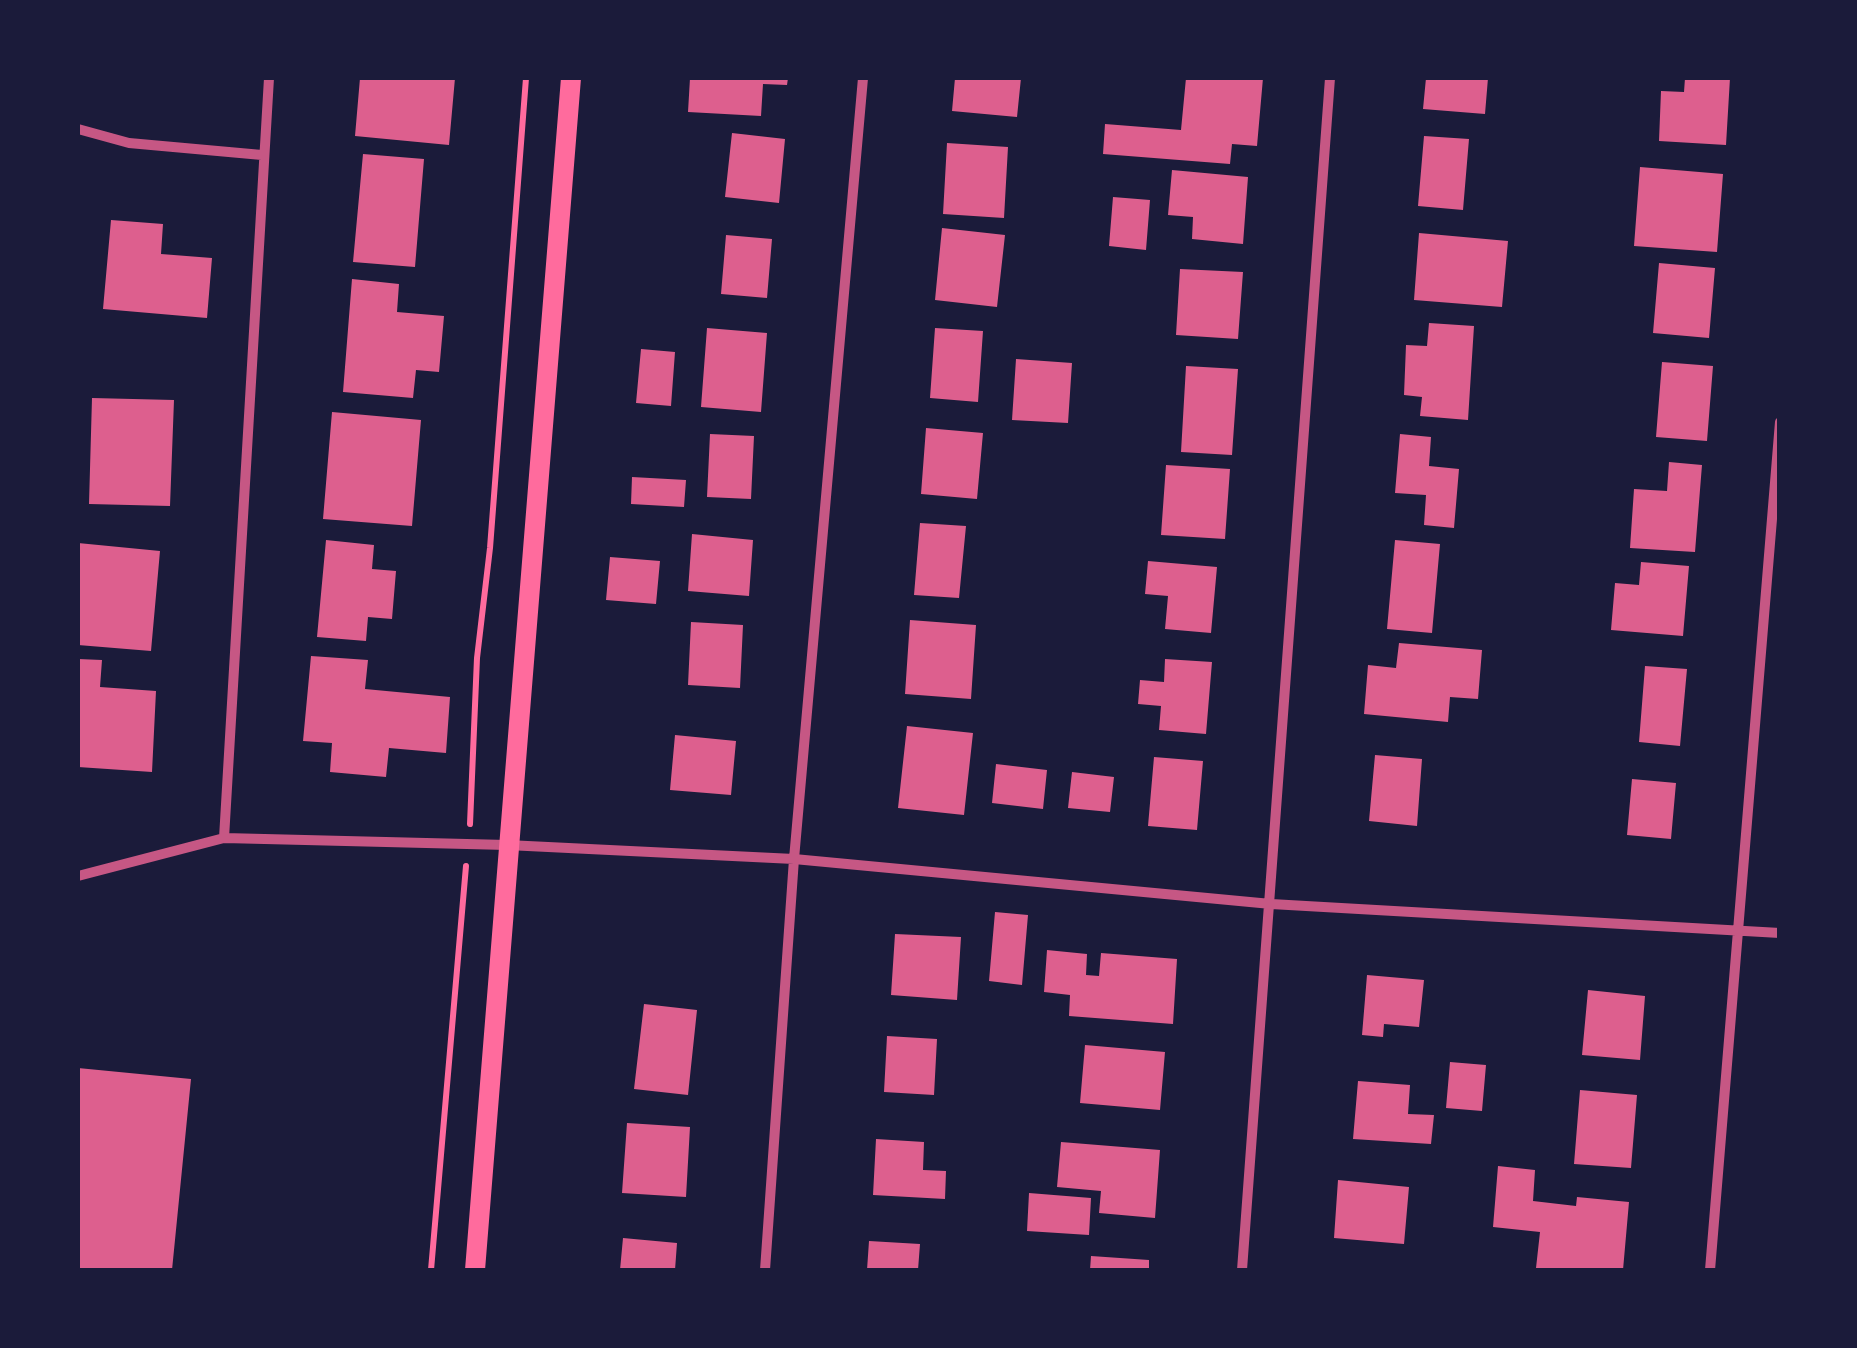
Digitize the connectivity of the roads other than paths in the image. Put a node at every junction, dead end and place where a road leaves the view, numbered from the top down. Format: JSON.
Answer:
{"nodes":[{"id":1,"x":268,"y":78,"type":"edge"},
{"id":2,"x":571,"y":78,"type":"edge"},
{"id":3,"x":862,"y":78,"type":"edge"},
{"id":4,"x":1330,"y":78,"type":"edge"},
{"id":5,"x":78,"y":129,"type":"edge"},
{"id":6,"x":262,"y":155,"type":"junction"},
{"id":7,"x":1780,"y":422,"type":"edge"},
{"id":8,"x":224,"y":838,"type":"junction"},
{"id":9,"x":507,"y":845,"type":"junction"},
{"id":10,"x":794,"y":859,"type":"junction"},
{"id":11,"x":78,"y":876,"type":"edge"},
{"id":12,"x":1271,"y":904,"type":"junction"},
{"id":13,"x":1740,"y":930,"type":"junction"},
{"id":14,"x":1780,"y":933,"type":"edge"},
{"id":15,"x":475,"y":1270,"type":"edge"},
{"id":16,"x":766,"y":1270,"type":"edge"},
{"id":17,"x":1242,"y":1270,"type":"edge"},
{"id":18,"x":1710,"y":1270,"type":"edge"}],
"edges":[{"from":1,"to":6,"type":"street"},
{"from":2,"to":9,"type":"main road"},
{"from":3,"to":10,"type":"street"},
{"from":4,"to":12,"type":"street"},
{"from":5,"to":6,"type":"street"},
{"from":6,"to":8,"type":"street"},
{"from":7,"to":13,"type":"street"},
{"from":8,"to":9,"type":"street"},
{"from":8,"to":11,"type":"street"},
{"from":9,"to":10,"type":"street"},
{"from":9,"to":15,"type":"main road"},
{"from":10,"to":12,"type":"street"},
{"from":10,"to":16,"type":"street"},
{"from":12,"to":13,"type":"street"},
{"from":12,"to":17,"type":"street"},
{"from":13,"to":14,"type":"street"},
{"from":13,"to":18,"type":"street"}]}
